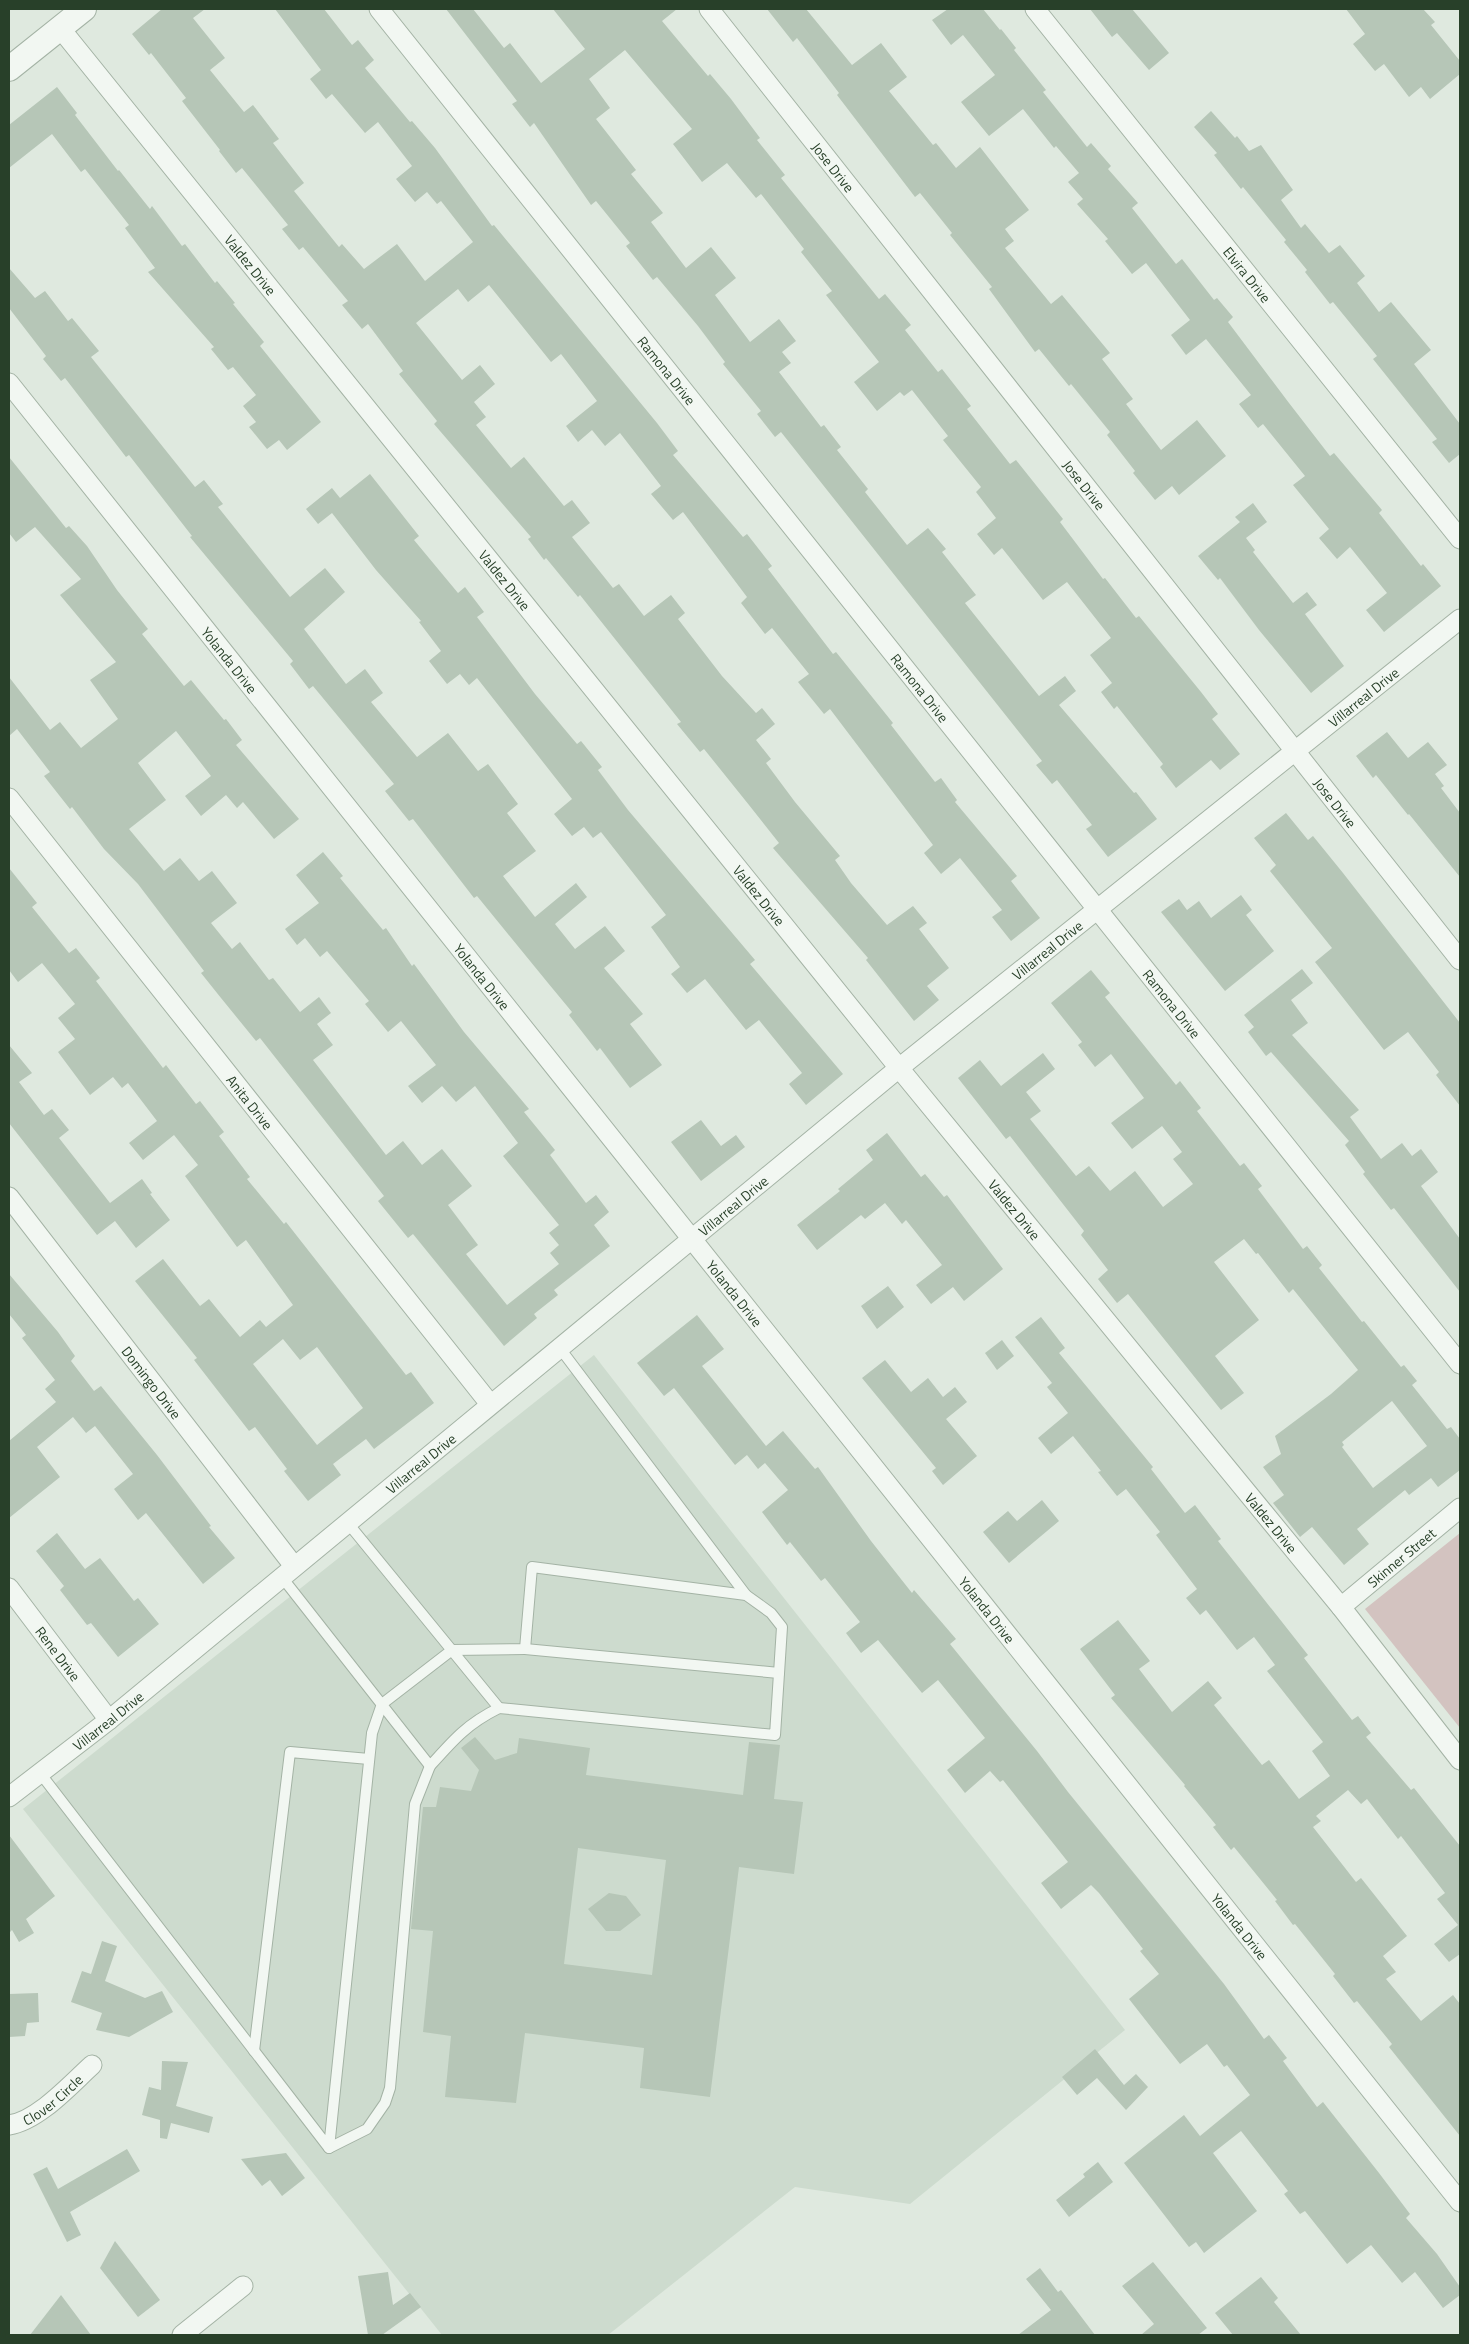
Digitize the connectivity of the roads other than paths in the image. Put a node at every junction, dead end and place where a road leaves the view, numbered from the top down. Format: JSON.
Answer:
{"nodes":[{"id":1,"x":84,"y":9,"type":"edge"},
{"id":2,"x":380,"y":9,"type":"edge"},
{"id":3,"x":708,"y":9,"type":"edge"},
{"id":4,"x":1035,"y":9,"type":"edge"},
{"id":5,"x":60,"y":28,"type":"junction"},
{"id":6,"x":9,"y":69,"type":"edge"},
{"id":7,"x":9,"y":383,"type":"edge"},
{"id":8,"x":1460,"y":539,"type":"edge"},
{"id":9,"x":1460,"y":619,"type":"edge"},
{"id":10,"x":1294,"y":752,"type":"junction"},
{"id":11,"x":9,"y":798,"type":"edge"},
{"id":12,"x":1097,"y":911,"type":"junction"},
{"id":13,"x":1460,"y":960,"type":"edge"},
{"id":14,"x":899,"y":1068,"type":"junction"},
{"id":15,"x":9,"y":1197,"type":"edge"},
{"id":16,"x":690,"y":1240,"type":"junction"},
{"id":17,"x":560,"y":1347,"type":"junction"},
{"id":18,"x":1460,"y":1364,"type":"edge"},
{"id":19,"x":490,"y":1404,"type":"junction"},
{"id":20,"x":1460,"y":1508,"type":"edge"},
{"id":21,"x":347,"y":1522,"type":"junction"},
{"id":22,"x":288,"y":1571,"type":"junction"},
{"id":23,"x":9,"y":1588,"type":"edge"},
{"id":24,"x":746,"y":1595,"type":"junction"},
{"id":25,"x":1341,"y":1607,"type":"junction"},
{"id":26,"x":525,"y":1649,"type":"junction"},
{"id":27,"x":452,"y":1650,"type":"junction"},
{"id":28,"x":779,"y":1673,"type":"junction"},
{"id":29,"x":382,"y":1704,"type":"junction"},
{"id":30,"x":499,"y":1708,"type":"junction"},
{"id":31,"x":109,"y":1720,"type":"junction"},
{"id":32,"x":369,"y":1759,"type":"junction"},
{"id":33,"x":1460,"y":1760,"type":"edge"},
{"id":34,"x":430,"y":1766,"type":"junction"},
{"id":35,"x":40,"y":1773,"type":"junction"},
{"id":36,"x":9,"y":1797,"type":"edge"},
{"id":37,"x":254,"y":2051,"type":"junction"},
{"id":38,"x":92,"y":2066,"type":"dead end"},
{"id":39,"x":9,"y":2125,"type":"edge"},
{"id":40,"x":329,"y":2148,"type":"junction"},
{"id":41,"x":1460,"y":2202,"type":"edge"},
{"id":42,"x":242,"y":2286,"type":"dead end"},
{"id":43,"x":182,"y":2335,"type":"edge"}],
"edges":[{"from":1,"to":5,"type":"street"},
{"from":2,"to":12,"type":"street","name":"Ramona Drive"},
{"from":3,"to":10,"type":"street","name":"Jose Drive"},
{"from":4,"to":8,"type":"street","name":"Elvira Drive"},
{"from":5,"to":6,"type":"street"},
{"from":5,"to":14,"type":"street","name":"Valdez Drive"},
{"from":7,"to":16,"type":"street","name":"Yolanda Drive"},
{"from":9,"to":10,"type":"street","name":"Villarreal Drive"},
{"from":10,"to":12,"type":"street","name":"Villarreal Drive"},
{"from":10,"to":13,"type":"street","name":"Jose Drive"},
{"from":11,"to":19,"type":"street","name":"Anita Drive"},
{"from":12,"to":14,"type":"street","name":"Villarreal Drive"},
{"from":12,"to":18,"type":"street","name":"Ramona Drive"},
{"from":14,"to":16,"type":"street","name":"Villarreal Drive"},
{"from":14,"to":25,"type":"street","name":"Valdez Drive"},
{"from":15,"to":22,"type":"street","name":"Domingo Drive"},
{"from":16,"to":17,"type":"street","name":"Villarreal Drive"},
{"from":16,"to":41,"type":"street","name":"Yolanda Drive"},
{"from":17,"to":19,"type":"street","name":"Villarreal Drive"},
{"from":17,"to":24,"type":"lane"},
{"from":19,"to":21,"type":"street","name":"Villarreal Drive"},
{"from":20,"to":25,"type":"street","name":"Skinner Street"},
{"from":21,"to":22,"type":"street","name":"Villarreal Drive"},
{"from":21,"to":27,"type":"lane"},
{"from":22,"to":29,"type":"lane"},
{"from":22,"to":31,"type":"street","name":"Villarreal Drive"},
{"from":23,"to":31,"type":"street","name":"Rene Drive"},
{"from":24,"to":26,"type":"lane"},
{"from":24,"to":28,"type":"lane"},
{"from":25,"to":33,"type":"street","name":"Valdez Drive"},
{"from":26,"to":27,"type":"lane"},
{"from":26,"to":28,"type":"lane"},
{"from":27,"to":29,"type":"lane"},
{"from":27,"to":30,"type":"lane"},
{"from":28,"to":30,"type":"lane"},
{"from":29,"to":32,"type":"lane"},
{"from":29,"to":34,"type":"lane"},
{"from":30,"to":34,"type":"lane"},
{"from":31,"to":35,"type":"street","name":"Villarreal Drive"},
{"from":32,"to":37,"type":"lane"},
{"from":32,"to":40,"type":"lane"},
{"from":34,"to":40,"type":"lane"},
{"from":35,"to":36,"type":"street","name":"Villarreal Drive"},
{"from":35,"to":37,"type":"lane"},
{"from":37,"to":40,"type":"lane"},
{"from":38,"to":39,"type":"street","name":"Clover Circle"},
{"from":42,"to":43,"type":"street"}]}
